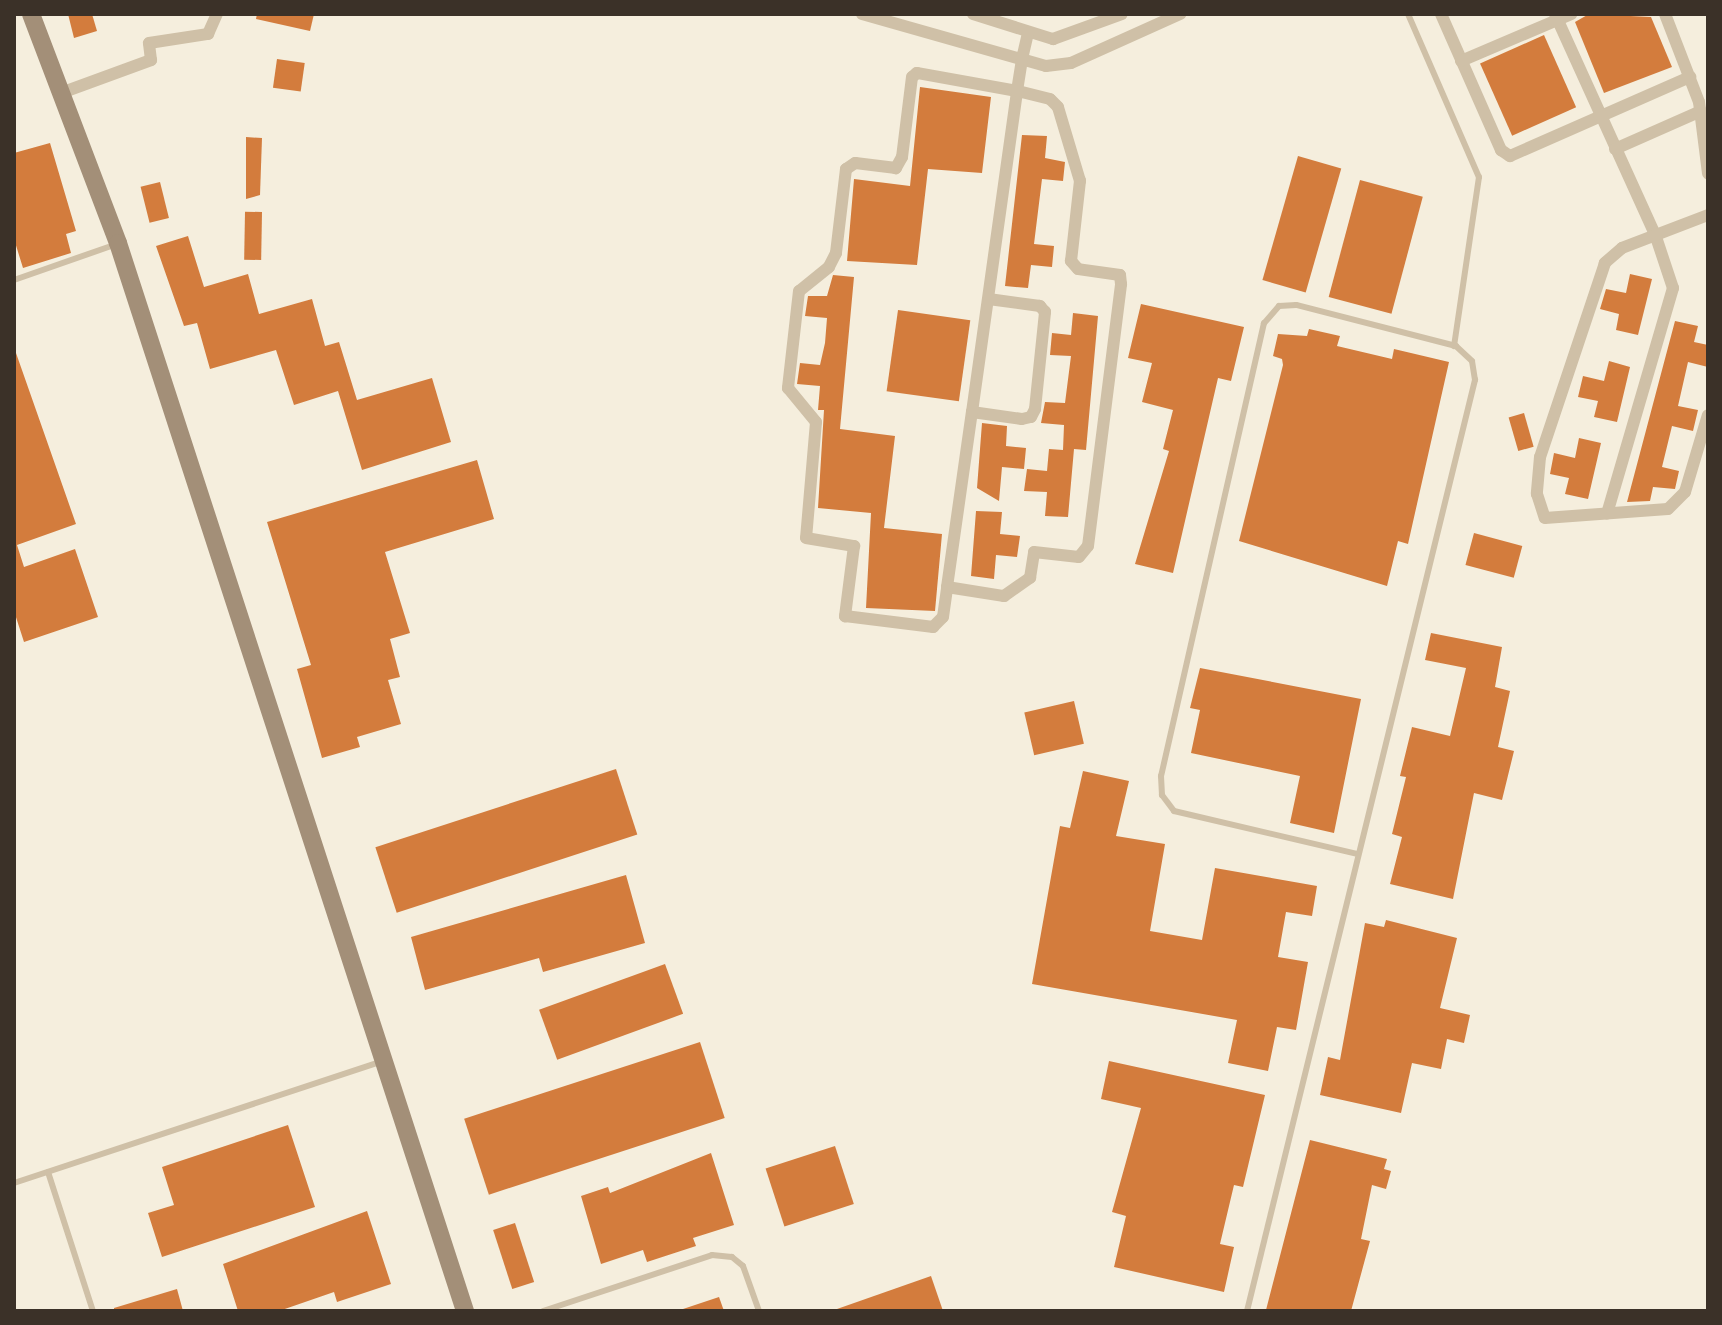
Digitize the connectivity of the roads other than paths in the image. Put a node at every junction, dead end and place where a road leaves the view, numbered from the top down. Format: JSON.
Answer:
{"nodes":[{"id":1,"x":31,"y":14,"type":"edge"},
{"id":2,"x":217,"y":14,"type":"edge"},
{"id":3,"x":862,"y":14,"type":"edge"},
{"id":4,"x":973,"y":14,"type":"edge"},
{"id":5,"x":1122,"y":14,"type":"edge"},
{"id":6,"x":1180,"y":14,"type":"edge"},
{"id":7,"x":1408,"y":14,"type":"edge"},
{"id":8,"x":1441,"y":14,"type":"edge"},
{"id":9,"x":1571,"y":14,"type":"edge"},
{"id":10,"x":1665,"y":14,"type":"edge"},
{"id":11,"x":1556,"y":17,"type":"edge"},
{"id":12,"x":906,"y":20,"type":"edge"},
{"id":13,"x":1028,"y":33,"type":"junction"},
{"id":14,"x":1022,"y":59,"type":"junction"},
{"id":15,"x":1461,"y":61,"type":"junction"},
{"id":16,"x":1690,"y":77,"type":"junction"},
{"id":17,"x":1017,"y":91,"type":"junction"},
{"id":18,"x":61,"y":93,"type":"junction"},
{"id":19,"x":1701,"y":111,"type":"junction"},
{"id":20,"x":1600,"y":117,"type":"junction"},
{"id":21,"x":1615,"y":149,"type":"junction"},
{"id":22,"x":1708,"y":173,"type":"edge"},
{"id":23,"x":1708,"y":215,"type":"edge"},
{"id":24,"x":1655,"y":234,"type":"junction"},
{"id":25,"x":118,"y":243,"type":"junction"},
{"id":26,"x":14,"y":280,"type":"edge"},
{"id":27,"x":988,"y":299,"type":"junction"},
{"id":28,"x":1454,"y":346,"type":"junction"},
{"id":29,"x":972,"y":412,"type":"junction"},
{"id":30,"x":1708,"y":415,"type":"edge"},
{"id":31,"x":1607,"y":514,"type":"junction"},
{"id":32,"x":947,"y":587,"type":"junction"},
{"id":33,"x":1358,"y":854,"type":"junction"},
{"id":34,"x":384,"y":1061,"type":"junction"},
{"id":35,"x":48,"y":1172,"type":"junction"},
{"id":36,"x":14,"y":1183,"type":"edge"},
{"id":37,"x":93,"y":1311,"type":"edge"},
{"id":38,"x":465,"y":1311,"type":"edge"},
{"id":39,"x":543,"y":1311,"type":"edge"},
{"id":40,"x":759,"y":1311,"type":"edge"},
{"id":41,"x":1247,"y":1311,"type":"edge"}],
"edges":[{"from":1,"to":18,"type":"street"},
{"from":2,"to":18,"type":"street"},
{"from":3,"to":12,"type":"street"},
{"from":4,"to":13,"type":"street"},
{"from":5,"to":13,"type":"street"},
{"from":6,"to":14,"type":"street"},
{"from":7,"to":28,"type":"lane"},
{"from":8,"to":15,"type":"street"},
{"from":9,"to":11,"type":"street"},
{"from":10,"to":16,"type":"street"},
{"from":11,"to":15,"type":"street"},
{"from":11,"to":20,"type":"street"},
{"from":12,"to":14,"type":"street"},
{"from":13,"to":14,"type":"street"},
{"from":14,"to":17,"type":"street"},
{"from":15,"to":20,"type":"street"},
{"from":16,"to":19,"type":"street"},
{"from":16,"to":20,"type":"street"},
{"from":17,"to":27,"type":"street"},
{"from":17,"to":32,"type":"street"},
{"from":17,"to":32,"type":"street"},
{"from":18,"to":25,"type":"street"},
{"from":19,"to":21,"type":"street"},
{"from":19,"to":22,"type":"street"},
{"from":20,"to":21,"type":"street"},
{"from":21,"to":24,"type":"street"},
{"from":23,"to":24,"type":"street"},
{"from":24,"to":31,"type":"street"},
{"from":24,"to":31,"type":"street"},
{"from":25,"to":26,"type":"lane"},
{"from":25,"to":34,"type":"street"},
{"from":27,"to":29,"type":"street"},
{"from":27,"to":29,"type":"street"},
{"from":28,"to":33,"type":"lane"},
{"from":28,"to":33,"type":"lane"},
{"from":29,"to":32,"type":"street"},
{"from":30,"to":31,"type":"street"},
{"from":33,"to":41,"type":"lane"},
{"from":34,"to":35,"type":"lane"},
{"from":34,"to":38,"type":"street"},
{"from":35,"to":36,"type":"lane"},
{"from":35,"to":37,"type":"lane"},
{"from":39,"to":40,"type":"lane"}]}
